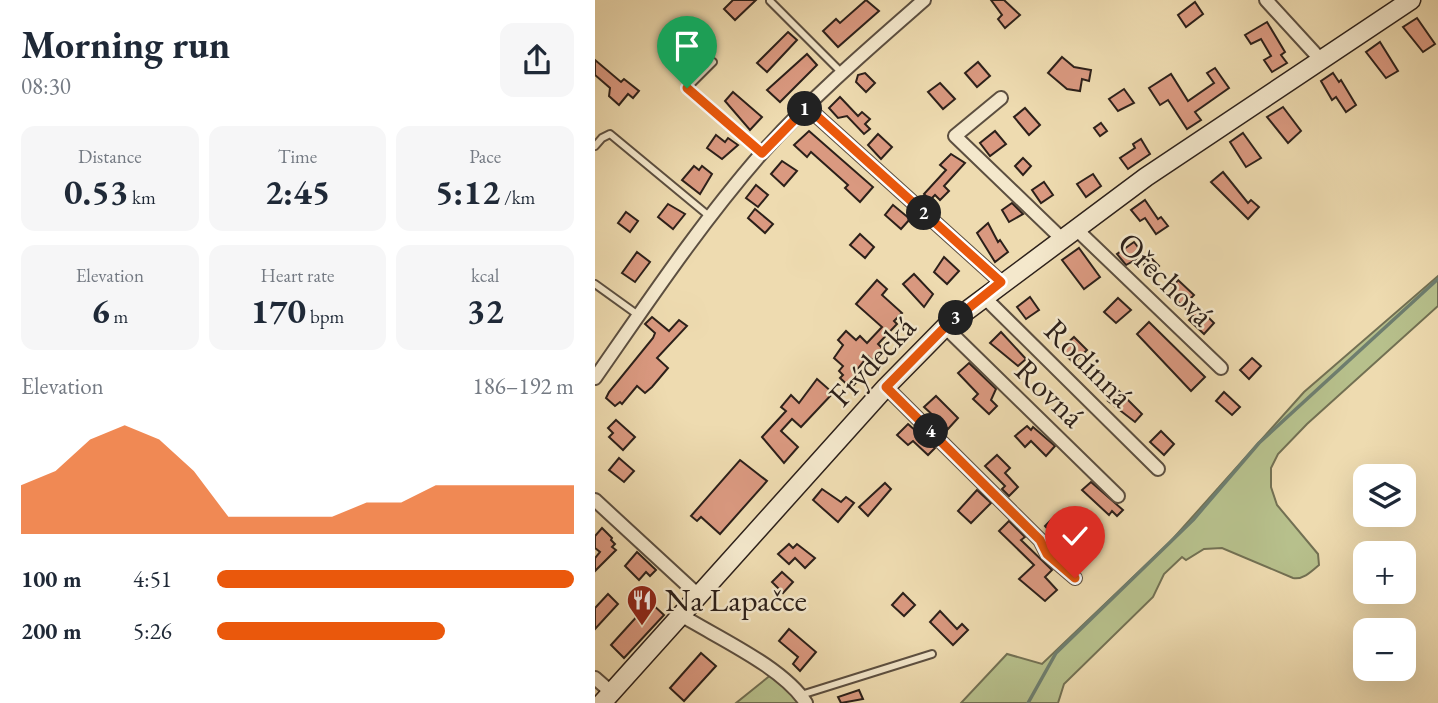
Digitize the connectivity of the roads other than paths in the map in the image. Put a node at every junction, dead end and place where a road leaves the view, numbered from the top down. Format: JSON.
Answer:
{"nodes":[{"id":1,"x":925,"y":0,"type":"edge"},
{"id":2,"x":1266,"y":0,"type":"edge"},
{"id":3,"x":1411,"y":0,"type":"edge"},
{"id":4,"x":770,"y":1,"type":"edge"},
{"id":5,"x":1321,"y":60,"type":"junction"},
{"id":6,"x":713,"y":62,"type":"dead end"},
{"id":7,"x":841,"y":72,"type":"junction"},
{"id":8,"x":1001,"y":98,"type":"dead end"},
{"id":9,"x":807,"y":107,"type":"junction"},
{"id":10,"x":595,"y":146,"type":"edge"},
{"id":11,"x":762,"y":153,"type":"junction"},
{"id":12,"x":709,"y":216,"type":"junction"},
{"id":13,"x":1068,"y":233,"type":"junction"},
{"id":14,"x":1001,"y":282,"type":"junction"},
{"id":15,"x":595,"y":285,"type":"edge"},
{"id":16,"x":983,"y":296,"type":"junction"},
{"id":17,"x":638,"y":315,"type":"junction"},
{"id":18,"x":945,"y":327,"type":"junction"},
{"id":19,"x":1221,"y":368,"type":"dead end"},
{"id":20,"x":597,"y":370,"type":"edge"},
{"id":21,"x":886,"y":387,"type":"junction"},
{"id":22,"x":1158,"y":468,"type":"dead end"},
{"id":23,"x":1118,"y":496,"type":"dead end"},
{"id":24,"x":595,"y":500,"type":"edge"},
{"id":25,"x":1075,"y":578,"type":"dead end"},
{"id":26,"x":698,"y":595,"type":"junction"},
{"id":27,"x":681,"y":615,"type":"junction"},
{"id":28,"x":932,"y":654,"type":"dead end"},
{"id":29,"x":595,"y":678,"type":"edge"},
{"id":30,"x":607,"y":698,"type":"edge"},
{"id":31,"x":804,"y":699,"type":"edge"}],
"edges":[{"from":1,"to":7,"type":"street"},
{"from":2,"to":5,"type":"street"},
{"from":3,"to":5,"type":"main road","name":"Frýdecká"},
{"from":4,"to":7,"type":"lane"},
{"from":5,"to":13,"type":"main road","name":"Frýdecká"},
{"from":6,"to":11,"type":"lane"},
{"from":7,"to":9,"type":"street"},
{"from":8,"to":13,"type":"street","name":"Ořechová"},
{"from":9,"to":11,"type":"street"},
{"from":9,"to":14,"type":"street"},
{"from":10,"to":12,"type":"lane"},
{"from":11,"to":12,"type":"street"},
{"from":12,"to":17,"type":"street"},
{"from":13,"to":14,"type":"main road","name":"Frýdecká"},
{"from":13,"to":19,"type":"street","name":"Ořechová"},
{"from":14,"to":16,"type":"main road","name":"Frýdecká"},
{"from":15,"to":17,"type":"lane"},
{"from":16,"to":18,"type":"main road","name":"Frýdecká"},
{"from":16,"to":22,"type":"street","name":"Rodinná"},
{"from":17,"to":20,"type":"street"},
{"from":18,"to":21,"type":"main road","name":"Frýdecká"},
{"from":18,"to":23,"type":"street","name":"Rovná"},
{"from":21,"to":25,"type":"street"},
{"from":21,"to":26,"type":"main road","name":"Frýdecká"},
{"from":24,"to":26,"type":"street"},
{"from":26,"to":27,"type":"main road","name":"Frýdecká"},
{"from":27,"to":30,"type":"main road","name":"Frýdecká"},
{"from":27,"to":31,"type":"street"},
{"from":28,"to":31,"type":"lane"},
{"from":29,"to":30,"type":"street"}]}
